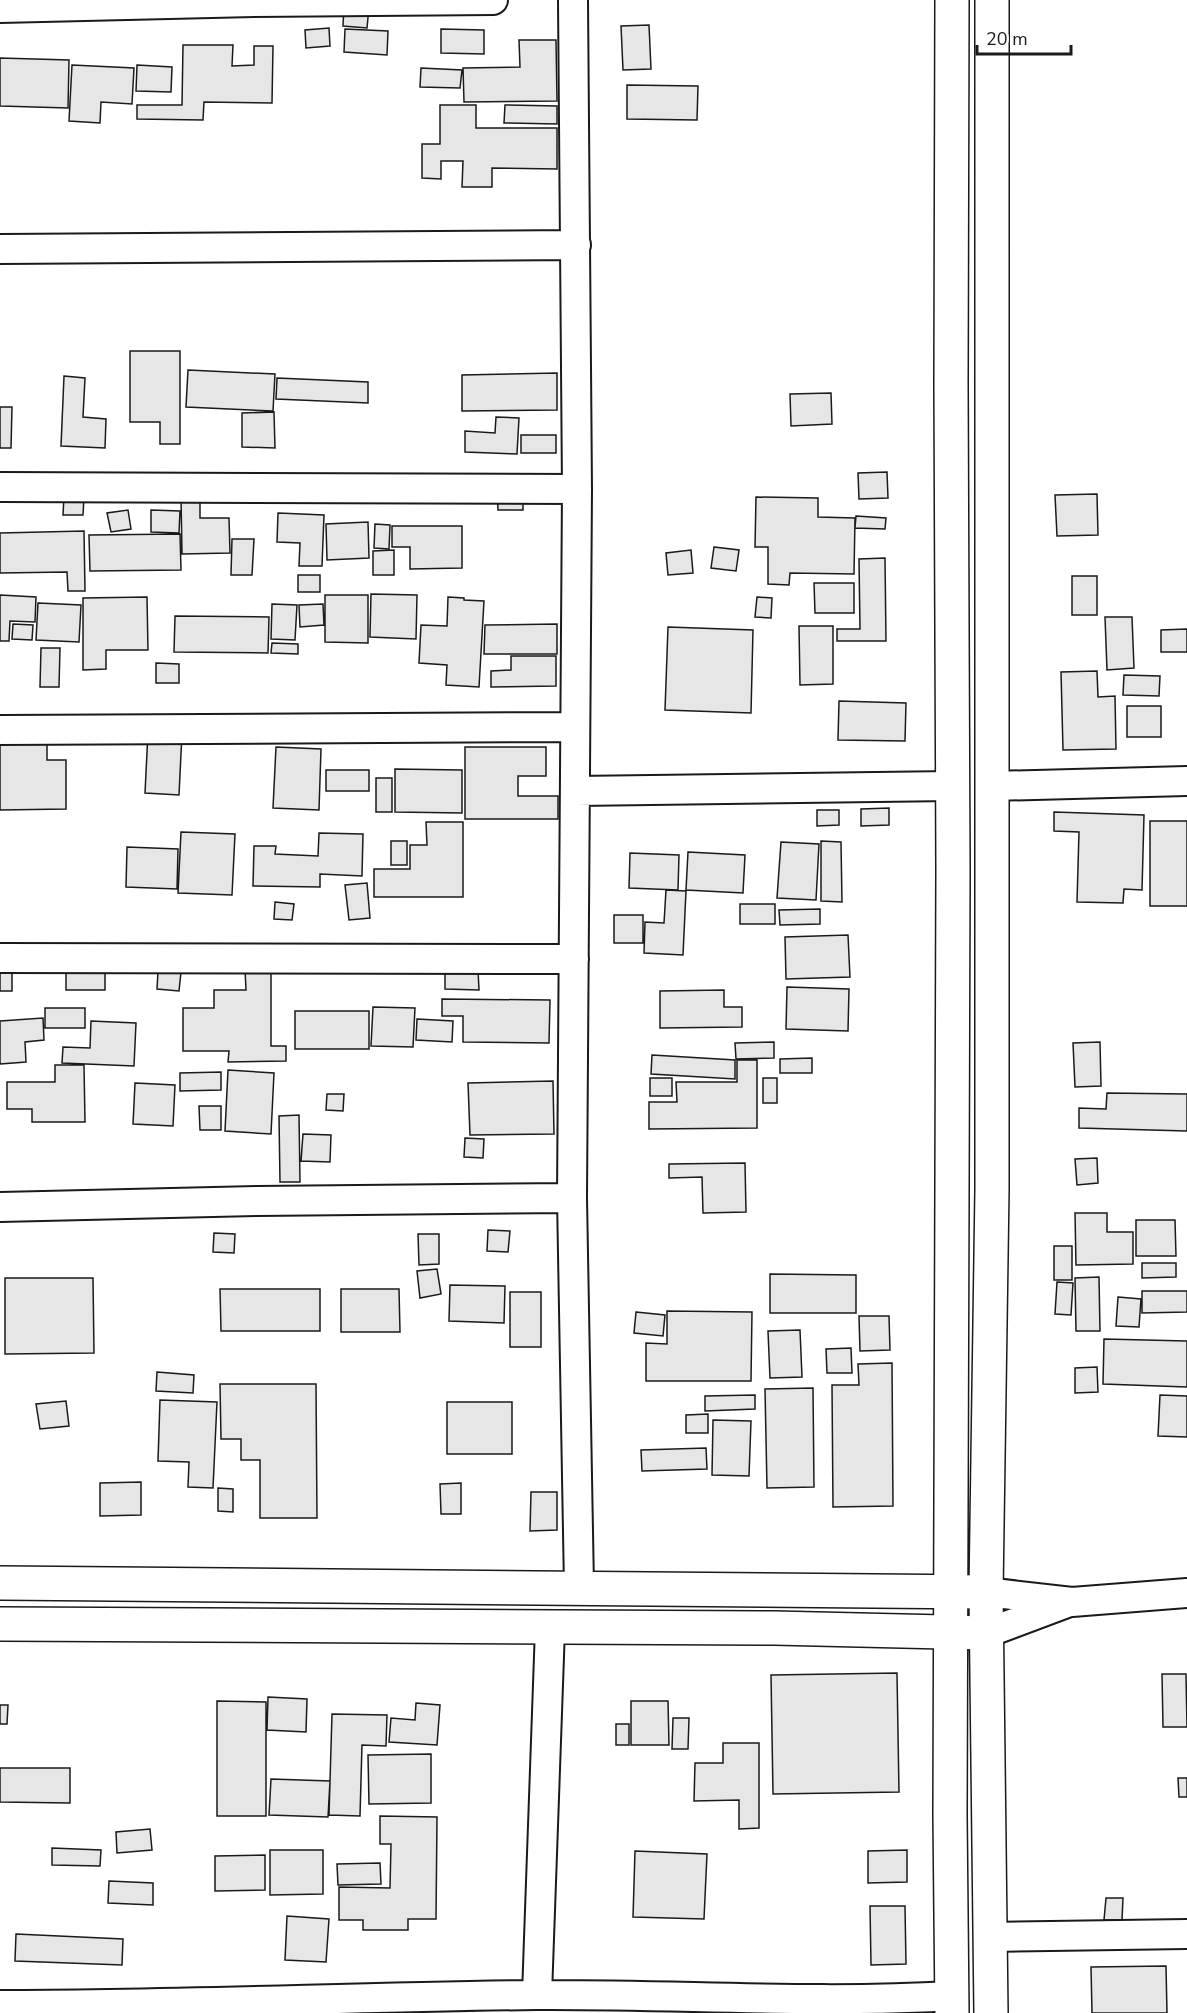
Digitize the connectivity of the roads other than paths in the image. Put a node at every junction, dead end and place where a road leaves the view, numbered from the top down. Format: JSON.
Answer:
{"nodes":[{"id":1,"x":493,"y":0,"type":"edge"},
{"id":2,"x":573,"y":0,"type":"edge"},
{"id":3,"x":952,"y":0,"type":"edge"},
{"id":4,"x":992,"y":0,"type":"edge"},
{"id":5,"x":0,"y":8,"type":"edge"},
{"id":6,"x":576,"y":245,"type":"junction"},
{"id":7,"x":0,"y":249,"type":"edge"},
{"id":8,"x":0,"y":487,"type":"edge"},
{"id":9,"x":577,"y":489,"type":"junction"},
{"id":10,"x":575,"y":727,"type":"junction"},
{"id":11,"x":0,"y":730,"type":"edge"},
{"id":12,"x":1187,"y":781,"type":"edge"},
{"id":13,"x":952,"y":786,"type":"junction"},
{"id":14,"x":992,"y":786,"type":"junction"},
{"id":15,"x":576,"y":791,"type":"junction"},
{"id":16,"x":0,"y":958,"type":"edge"},
{"id":17,"x":574,"y":959,"type":"junction"},
{"id":18,"x":572,"y":1198,"type":"junction"},
{"id":19,"x":0,"y":1207,"type":"edge"},
{"id":20,"x":0,"y":1583,"type":"edge"},
{"id":21,"x":579,"y":1587,"type":"junction"},
{"id":22,"x":951,"y":1591,"type":"junction"},
{"id":23,"x":986,"y":1592,"type":"junction"},
{"id":24,"x":1187,"y":1593,"type":"edge"},
{"id":25,"x":1072,"y":1602,"type":"junction"},
{"id":26,"x":0,"y":1624,"type":"edge"},
{"id":27,"x":550,"y":1628,"type":"junction"},
{"id":28,"x":950,"y":1632,"type":"junction"},
{"id":29,"x":987,"y":1633,"type":"junction"},
{"id":30,"x":1187,"y":1934,"type":"edge"},
{"id":31,"x":990,"y":1937,"type":"junction"},
{"id":32,"x":537,"y":1995,"type":"junction"},
{"id":33,"x":0,"y":2005,"type":"edge"},
{"id":34,"x":952,"y":2005,"type":"edge"},
{"id":35,"x":287,"y":2007,"type":"edge"},
{"id":36,"x":991,"y":2013,"type":"edge"}],
"edges":[{"from":1,"to":5,"type":"street"},
{"from":2,"to":6,"type":"street"},
{"from":3,"to":13,"type":"main road"},
{"from":4,"to":14,"type":"main road"},
{"from":6,"to":7,"type":"street"},
{"from":6,"to":9,"type":"street"},
{"from":8,"to":9,"type":"street"},
{"from":9,"to":10,"type":"street"},
{"from":10,"to":11,"type":"street"},
{"from":10,"to":15,"type":"street"},
{"from":12,"to":14,"type":"street"},
{"from":13,"to":15,"type":"street"},
{"from":13,"to":22,"type":"main road"},
{"from":14,"to":23,"type":"main road"},
{"from":15,"to":17,"type":"street"},
{"from":16,"to":17,"type":"street"},
{"from":17,"to":18,"type":"street"},
{"from":18,"to":19,"type":"street"},
{"from":18,"to":21,"type":"street"},
{"from":20,"to":21,"type":"main road"},
{"from":21,"to":22,"type":"main road"},
{"from":22,"to":23,"type":"main road"},
{"from":22,"to":28,"type":"main road"},
{"from":23,"to":25,"type":"street"},
{"from":23,"to":29,"type":"main road"},
{"from":24,"to":25,"type":"street"},
{"from":25,"to":29,"type":"street"},
{"from":26,"to":27,"type":"main road"},
{"from":27,"to":28,"type":"main road"},
{"from":27,"to":32,"type":"street"},
{"from":28,"to":29,"type":"main road"},
{"from":28,"to":34,"type":"main road"},
{"from":29,"to":31,"type":"main road"},
{"from":30,"to":31,"type":"street"},
{"from":31,"to":36,"type":"main road"},
{"from":32,"to":34,"type":"street"},
{"from":32,"to":35,"type":"street"},
{"from":33,"to":35,"type":"street"}]}
